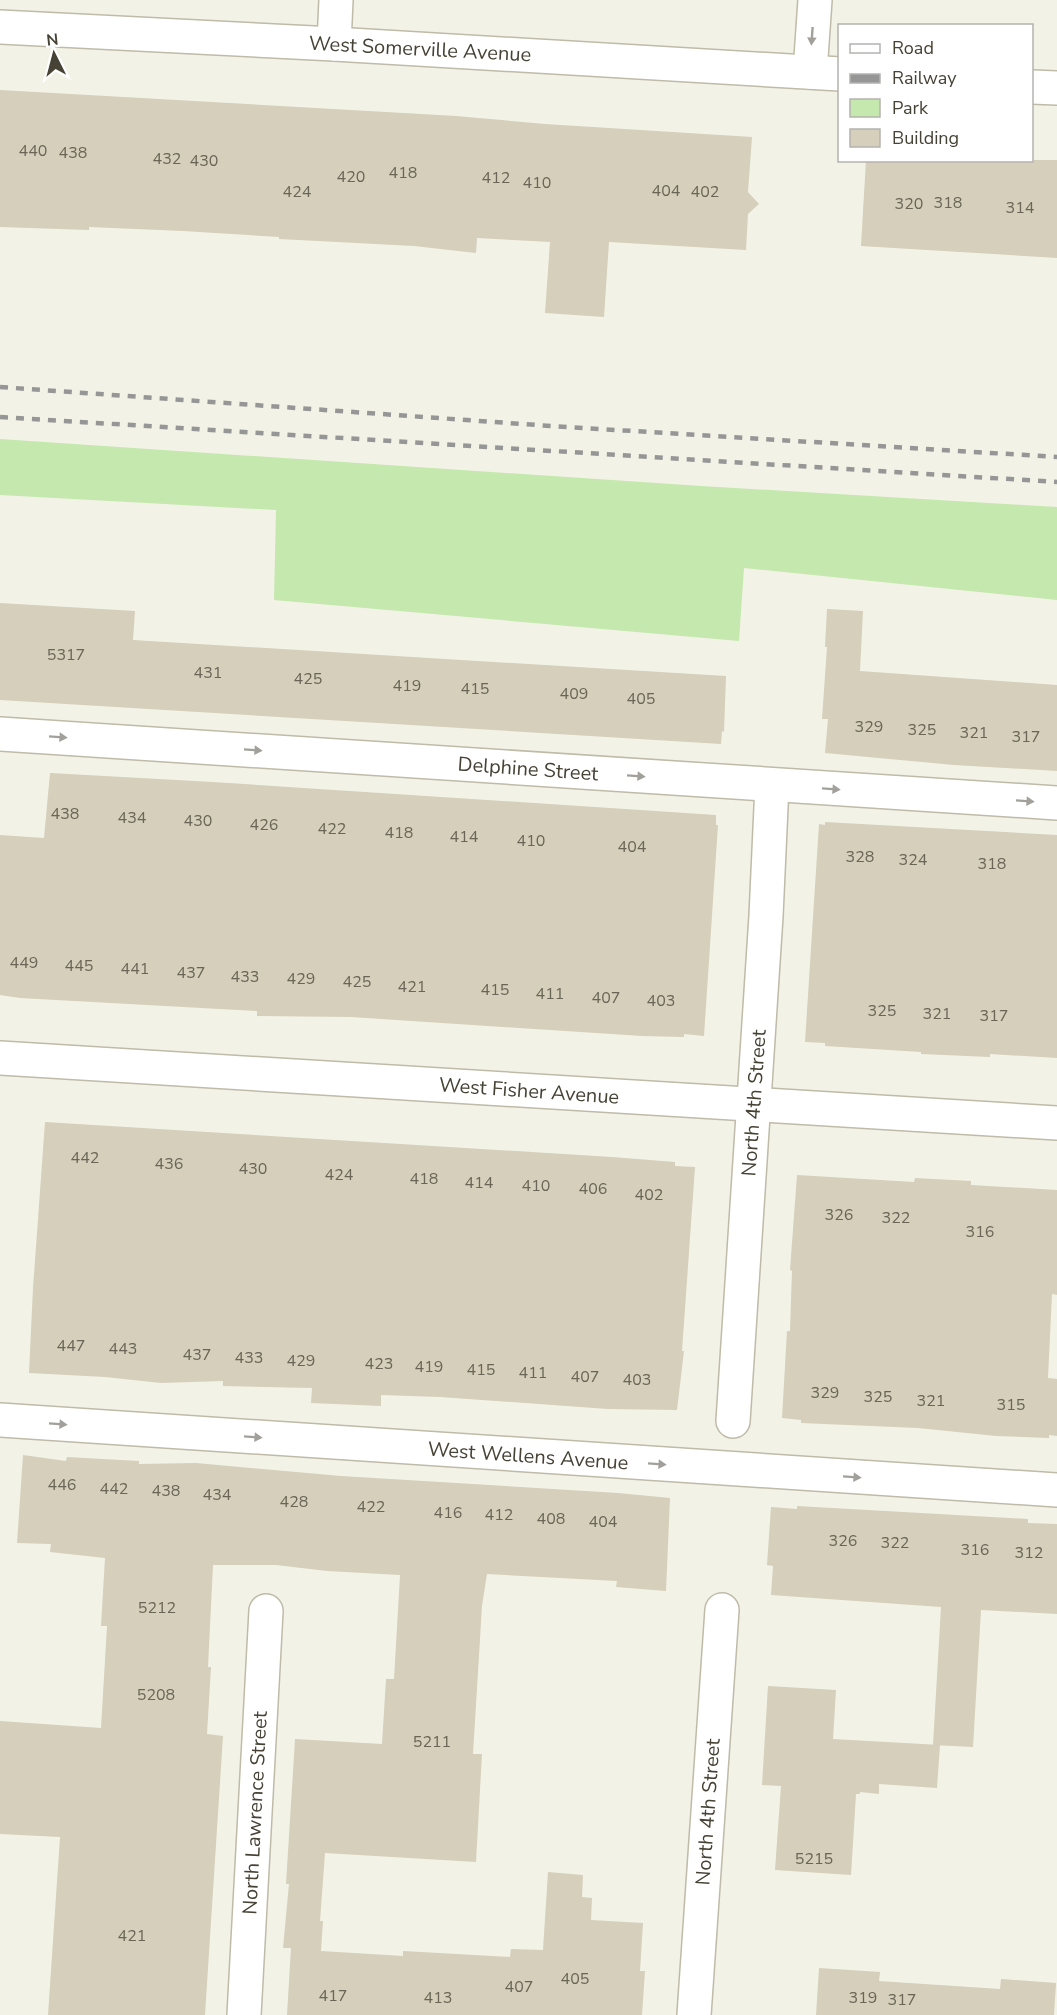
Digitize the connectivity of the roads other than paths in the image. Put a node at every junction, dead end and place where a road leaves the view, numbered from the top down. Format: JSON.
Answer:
{"nodes":[{"id":1,"x":336,"y":0,"type":"edge"},
{"id":2,"x":815,"y":0,"type":"edge"},
{"id":3,"x":0,"y":27,"type":"edge"},
{"id":4,"x":333,"y":44,"type":"junction"},
{"id":5,"x":825,"y":73,"type":"edge"},
{"id":6,"x":1033,"y":87,"type":"edge"},
{"id":7,"x":1057,"y":88,"type":"edge"},
{"id":8,"x":0,"y":734,"type":"edge"},
{"id":9,"x":772,"y":785,"type":"junction"},
{"id":10,"x":1057,"y":803,"type":"edge"},
{"id":11,"x":0,"y":1058,"type":"edge"},
{"id":12,"x":754,"y":1105,"type":"junction"},
{"id":13,"x":1057,"y":1123,"type":"edge"},
{"id":14,"x":0,"y":1420,"type":"edge"},
{"id":15,"x":733,"y":1421,"type":"dead end"},
{"id":16,"x":1057,"y":1490,"type":"edge"},
{"id":17,"x":722,"y":1610,"type":"dead end"},
{"id":18,"x":266,"y":1611,"type":"dead end"},
{"id":19,"x":244,"y":2015,"type":"edge"},
{"id":20,"x":694,"y":2015,"type":"edge"}],
"edges":[{"from":1,"to":4,"type":"street"},
{"from":2,"to":5,"type":"street","one_way":true},
{"from":3,"to":4,"type":"street","name":"West Somerville Avenue"},
{"from":4,"to":5,"type":"street","name":"West Somerville Avenue"},
{"from":6,"to":7,"type":"street"},
{"from":8,"to":9,"type":"street","name":"Delphine Street","one_way":true},
{"from":9,"to":10,"type":"street","name":"Delphine Street","one_way":true},
{"from":9,"to":12,"type":"street","name":"North 4th Street"},
{"from":11,"to":12,"type":"street","name":"West Fisher Avenue"},
{"from":12,"to":13,"type":"street","name":"West Fisher Avenue"},
{"from":12,"to":15,"type":"street","name":"North 4th Street"},
{"from":14,"to":16,"type":"street","name":"West Wellens Avenue","one_way":true},
{"from":17,"to":20,"type":"street","name":"North 4th Street"},
{"from":18,"to":19,"type":"street","name":"North Lawrence Street"}]}
